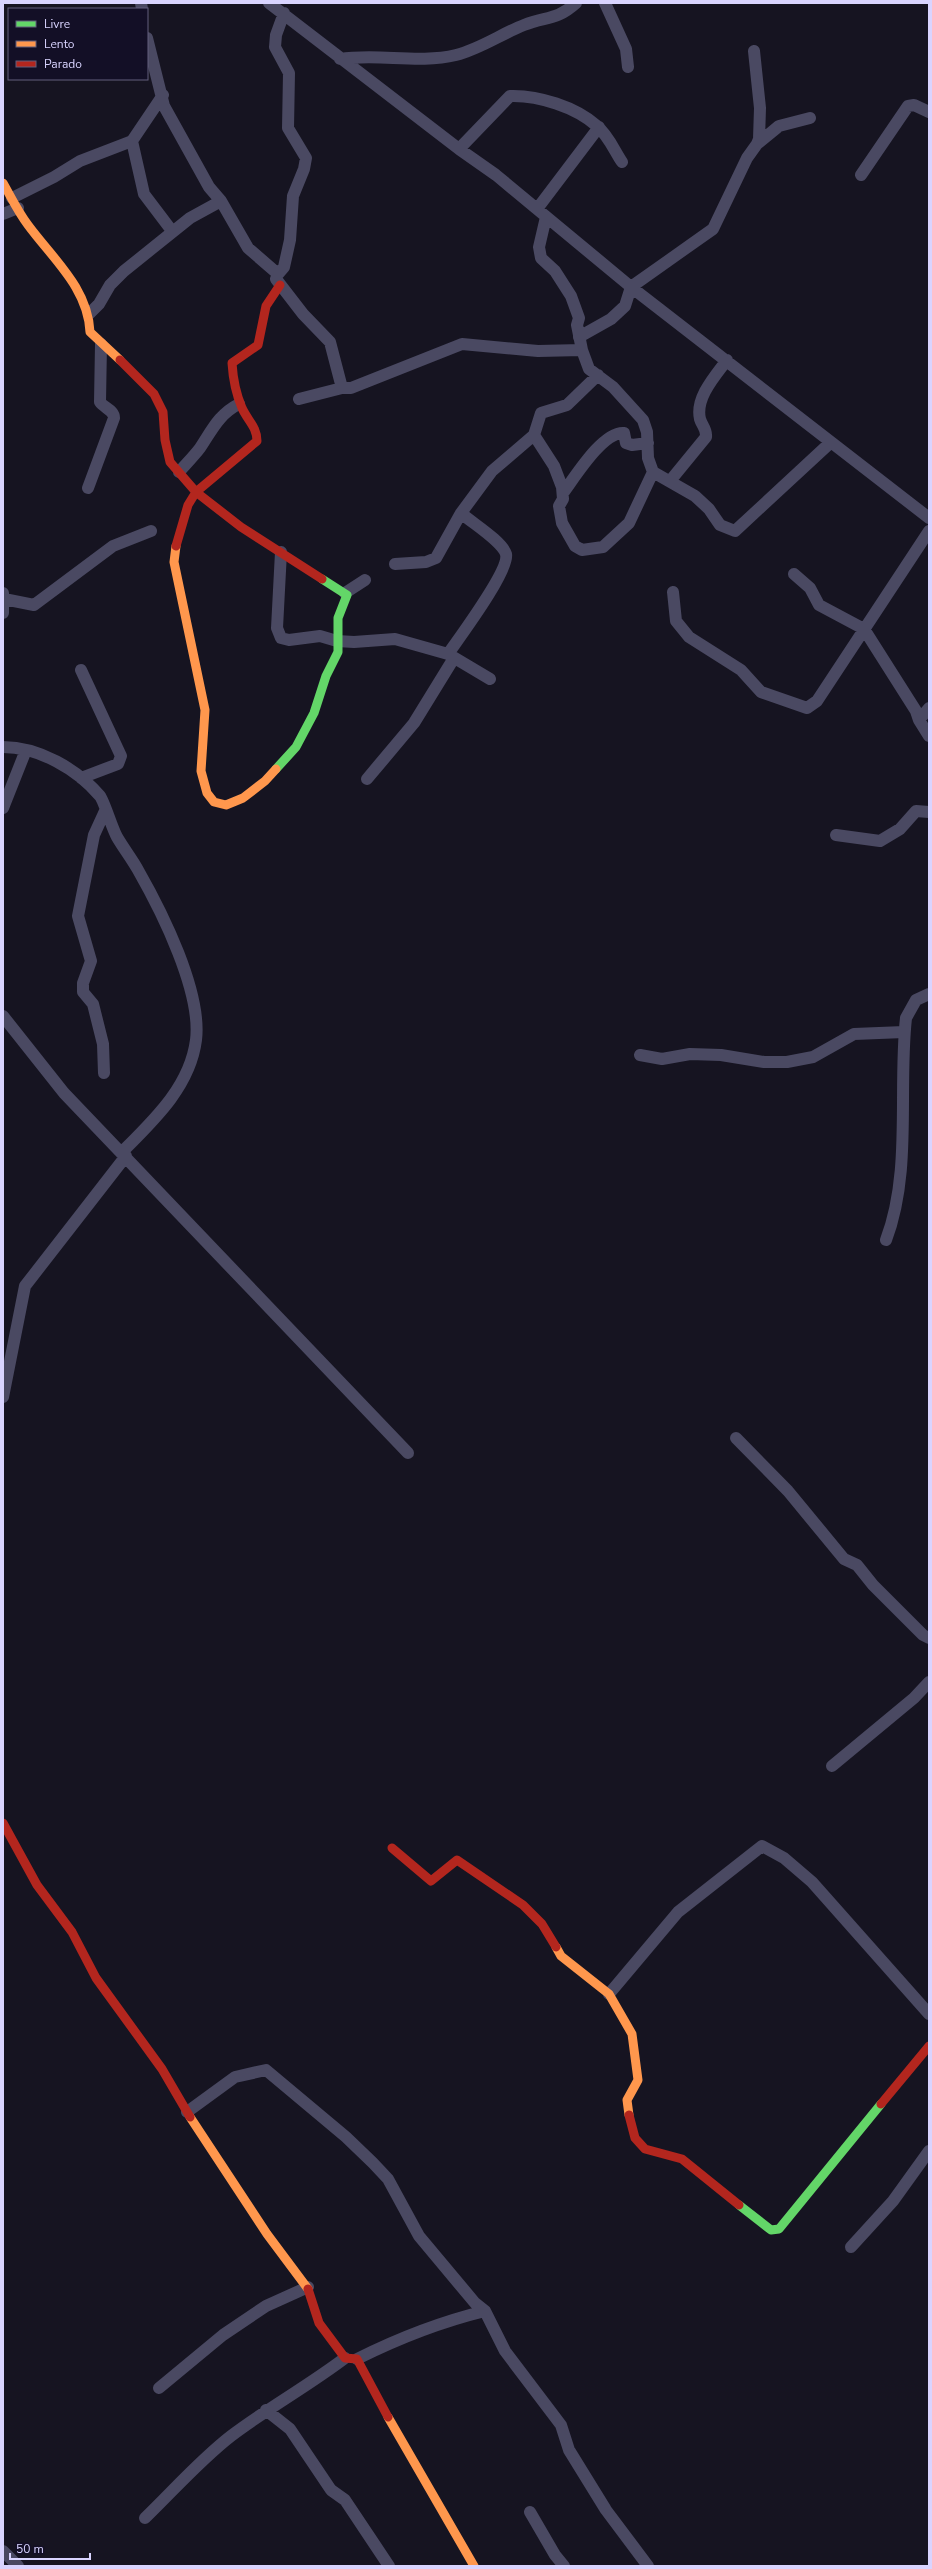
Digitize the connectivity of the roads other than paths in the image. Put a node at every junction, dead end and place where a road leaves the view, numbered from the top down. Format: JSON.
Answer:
{"nodes":[{"id":1,"x":269,"y":3,"type":"edge"},
{"id":2,"x":576,"y":3,"type":"edge"},
{"id":3,"x":605,"y":3,"type":"edge"},
{"id":4,"x":284,"y":13,"type":"junction"},
{"id":5,"x":148,"y":42,"type":"edge"},
{"id":6,"x":754,"y":51,"type":"dead end"},
{"id":7,"x":340,"y":59,"type":"junction"},
{"id":8,"x":628,"y":67,"type":"dead end"},
{"id":9,"x":163,"y":95,"type":"junction"},
{"id":10,"x":929,"y":112,"type":"edge"},
{"id":11,"x":810,"y":118,"type":"dead end"},
{"id":12,"x":599,"y":127,"type":"junction"},
{"id":13,"x":132,"y":141,"type":"junction"},
{"id":14,"x":757,"y":144,"type":"junction"},
{"id":15,"x":459,"y":149,"type":"junction"},
{"id":16,"x":622,"y":162,"type":"dead end"},
{"id":17,"x":861,"y":175,"type":"dead end"},
{"id":18,"x":3,"y":183,"type":"edge"},
{"id":19,"x":221,"y":202,"type":"junction"},
{"id":20,"x":15,"y":203,"type":"junction"},
{"id":21,"x":541,"y":213,"type":"junction"},
{"id":22,"x":3,"y":214,"type":"edge"},
{"id":23,"x":172,"y":231,"type":"junction"},
{"id":24,"x":279,"y":280,"type":"junction"},
{"id":25,"x":631,"y":287,"type":"junction"},
{"id":26,"x":89,"y":314,"type":"junction"},
{"id":27,"x":579,"y":336,"type":"junction"},
{"id":28,"x":101,"y":344,"type":"junction"},
{"id":29,"x":582,"y":350,"type":"junction"},
{"id":30,"x":727,"y":360,"type":"junction"},
{"id":31,"x":598,"y":375,"type":"junction"},
{"id":32,"x":342,"y":388,"type":"junction"},
{"id":33,"x":299,"y":400,"type":"dead end"},
{"id":34,"x":239,"y":404,"type":"junction"},
{"id":35,"x":534,"y":435,"type":"junction"},
{"id":36,"x":648,"y":443,"type":"junction"},
{"id":37,"x":830,"y":443,"type":"junction"},
{"id":38,"x":179,"y":472,"type":"junction"},
{"id":39,"x":653,"y":472,"type":"junction"},
{"id":40,"x":670,"y":481,"type":"junction"},
{"id":41,"x":88,"y":488,"type":"dead end"},
{"id":42,"x":196,"y":492,"type":"junction"},
{"id":43,"x":564,"y":492,"type":"junction"},
{"id":44,"x":461,"y":513,"type":"junction"},
{"id":45,"x":929,"y":518,"type":"edge"},
{"id":46,"x":151,"y":531,"type":"dead end"},
{"id":47,"x":929,"y":531,"type":"edge"},
{"id":48,"x":281,"y":552,"type":"junction"},
{"id":49,"x":395,"y":564,"type":"dead end"},
{"id":50,"x":794,"y":574,"type":"dead end"},
{"id":51,"x":366,"y":580,"type":"dead end"},
{"id":52,"x":673,"y":592,"type":"dead end"},
{"id":53,"x":345,"y":593,"type":"junction"},
{"id":54,"x":4,"y":596,"type":"edge"},
{"id":55,"x":3,"y":613,"type":"edge"},
{"id":56,"x":864,"y":629,"type":"junction"},
{"id":57,"x":337,"y":641,"type":"junction"},
{"id":58,"x":451,"y":656,"type":"junction"},
{"id":59,"x":81,"y":670,"type":"dead end"},
{"id":60,"x":490,"y":679,"type":"dead end"},
{"id":61,"x":929,"y":708,"type":"edge"},
{"id":62,"x":919,"y":720,"type":"junction"},
{"id":63,"x":929,"y":736,"type":"edge"},
{"id":64,"x":3,"y":747,"type":"edge"},
{"id":65,"x":26,"y":750,"type":"junction"},
{"id":66,"x":81,"y":778,"type":"junction"},
{"id":67,"x":367,"y":779,"type":"dead end"},
{"id":68,"x":929,"y":800,"type":"edge"},
{"id":69,"x":3,"y":808,"type":"edge"},
{"id":70,"x":105,"y":811,"type":"junction"},
{"id":71,"x":924,"y":811,"type":"edge"},
{"id":72,"x":836,"y":835,"type":"dead end"},
{"id":73,"x":929,"y":994,"type":"edge"},
{"id":74,"x":3,"y":1016,"type":"edge"},
{"id":75,"x":904,"y":1032,"type":"junction"},
{"id":76,"x":640,"y":1054,"type":"dead end"},
{"id":77,"x":104,"y":1073,"type":"dead end"},
{"id":78,"x":123,"y":1155,"type":"junction"},
{"id":79,"x":886,"y":1240,"type":"dead end"},
{"id":80,"x":3,"y":1397,"type":"edge"},
{"id":81,"x":736,"y":1438,"type":"dead end"},
{"id":82,"x":408,"y":1453,"type":"dead end"},
{"id":83,"x":929,"y":1638,"type":"edge"},
{"id":84,"x":929,"y":1682,"type":"edge"},
{"id":85,"x":832,"y":1766,"type":"dead end"},
{"id":86,"x":3,"y":1823,"type":"edge"},
{"id":87,"x":392,"y":1848,"type":"dead end"},
{"id":88,"x":609,"y":1994,"type":"junction"},
{"id":89,"x":929,"y":2014,"type":"edge"},
{"id":90,"x":929,"y":2046,"type":"edge"},
{"id":91,"x":187,"y":2112,"type":"junction"},
{"id":92,"x":929,"y":2151,"type":"edge"},
{"id":93,"x":851,"y":2247,"type":"dead end"},
{"id":94,"x":308,"y":2287,"type":"junction"},
{"id":95,"x":485,"y":2311,"type":"junction"},
{"id":96,"x":351,"y":2359,"type":"junction"},
{"id":97,"x":159,"y":2388,"type":"dead end"},
{"id":98,"x":266,"y":2410,"type":"junction"},
{"id":99,"x":530,"y":2512,"type":"dead end"},
{"id":100,"x":145,"y":2518,"type":"dead end"},
{"id":101,"x":3,"y":2551,"type":"edge"},
{"id":102,"x":18,"y":2566,"type":"edge"},
{"id":103,"x":388,"y":2566,"type":"edge"},
{"id":104,"x":474,"y":2566,"type":"edge"},
{"id":105,"x":564,"y":2566,"type":"edge"},
{"id":106,"x":648,"y":2566,"type":"edge"}],
"edges":[{"from":1,"to":4,"type":"street"},
{"from":2,"to":7,"type":"street"},
{"from":3,"to":8,"type":"street"},
{"from":4,"to":7,"type":"street"},
{"from":4,"to":24,"type":"street"},
{"from":5,"to":9,"type":"street"},
{"from":6,"to":14,"type":"street"},
{"from":7,"to":15,"type":"street"},
{"from":9,"to":13,"type":"street"},
{"from":9,"to":19,"type":"street"},
{"from":10,"to":17,"type":"street"},
{"from":11,"to":14,"type":"street"},
{"from":12,"to":15,"type":"street"},
{"from":12,"to":16,"type":"street"},
{"from":12,"to":21,"type":"street"},
{"from":13,"to":20,"type":"street"},
{"from":13,"to":23,"type":"street"},
{"from":14,"to":25,"type":"street"},
{"from":15,"to":21,"type":"street"},
{"from":18,"to":20,"type":"street"},
{"from":19,"to":23,"type":"street"},
{"from":19,"to":24,"type":"street"},
{"from":20,"to":22,"type":"street"},
{"from":20,"to":26,"type":"street"},
{"from":21,"to":25,"type":"street"},
{"from":21,"to":27,"type":"street"},
{"from":23,"to":26,"type":"street"},
{"from":24,"to":32,"type":"street"},
{"from":24,"to":34,"type":"street"},
{"from":25,"to":27,"type":"street"},
{"from":25,"to":30,"type":"street"},
{"from":26,"to":28,"type":"street"},
{"from":27,"to":29,"type":"street"},
{"from":28,"to":38,"type":"street"},
{"from":28,"to":41,"type":"street"},
{"from":29,"to":31,"type":"street"},
{"from":29,"to":32,"type":"street"},
{"from":30,"to":37,"type":"street"},
{"from":30,"to":40,"type":"street"},
{"from":31,"to":35,"type":"street"},
{"from":31,"to":36,"type":"street"},
{"from":32,"to":33,"type":"street"},
{"from":34,"to":38,"type":"street"},
{"from":34,"to":42,"type":"street"},
{"from":35,"to":43,"type":"street"},
{"from":35,"to":44,"type":"street"},
{"from":36,"to":39,"type":"street"},
{"from":36,"to":43,"type":"street"},
{"from":37,"to":40,"type":"street"},
{"from":37,"to":45,"type":"street"},
{"from":38,"to":42,"type":"street"},
{"from":39,"to":40,"type":"street"},
{"from":39,"to":43,"type":"street"},
{"from":42,"to":48,"type":"street"},
{"from":42,"to":57,"type":"street"},
{"from":44,"to":49,"type":"street"},
{"from":44,"to":58,"type":"street"},
{"from":46,"to":54,"type":"street"},
{"from":47,"to":56,"type":"street"},
{"from":48,"to":53,"type":"street"},
{"from":48,"to":57,"type":"street"},
{"from":50,"to":56,"type":"street"},
{"from":51,"to":53,"type":"street"},
{"from":52,"to":56,"type":"street"},
{"from":53,"to":57,"type":"street"},
{"from":54,"to":55,"type":"street"},
{"from":56,"to":62,"type":"street"},
{"from":57,"to":58,"type":"street"},
{"from":58,"to":60,"type":"street"},
{"from":58,"to":67,"type":"street"},
{"from":59,"to":66,"type":"street"},
{"from":61,"to":62,"type":"street"},
{"from":62,"to":63,"type":"street"},
{"from":64,"to":65,"type":"street"},
{"from":65,"to":66,"type":"street"},
{"from":65,"to":69,"type":"street"},
{"from":66,"to":70,"type":"street"},
{"from":68,"to":71,"type":"street"},
{"from":70,"to":77,"type":"street"},
{"from":70,"to":78,"type":"street"},
{"from":71,"to":72,"type":"street"},
{"from":73,"to":75,"type":"street"},
{"from":74,"to":78,"type":"street"},
{"from":75,"to":76,"type":"street"},
{"from":75,"to":79,"type":"street"},
{"from":78,"to":80,"type":"street"},
{"from":78,"to":82,"type":"street"},
{"from":81,"to":83,"type":"street"},
{"from":84,"to":85,"type":"street"},
{"from":86,"to":91,"type":"street"},
{"from":87,"to":88,"type":"street"},
{"from":88,"to":89,"type":"street"},
{"from":88,"to":90,"type":"street"},
{"from":91,"to":94,"type":"street"},
{"from":91,"to":95,"type":"street"},
{"from":92,"to":93,"type":"street"},
{"from":94,"to":96,"type":"street"},
{"from":94,"to":97,"type":"street"},
{"from":95,"to":96,"type":"street"},
{"from":95,"to":106,"type":"street"},
{"from":96,"to":98,"type":"street"},
{"from":96,"to":104,"type":"street"},
{"from":98,"to":100,"type":"street"},
{"from":98,"to":103,"type":"street"},
{"from":99,"to":105,"type":"street"},
{"from":101,"to":102,"type":"street"}]}
